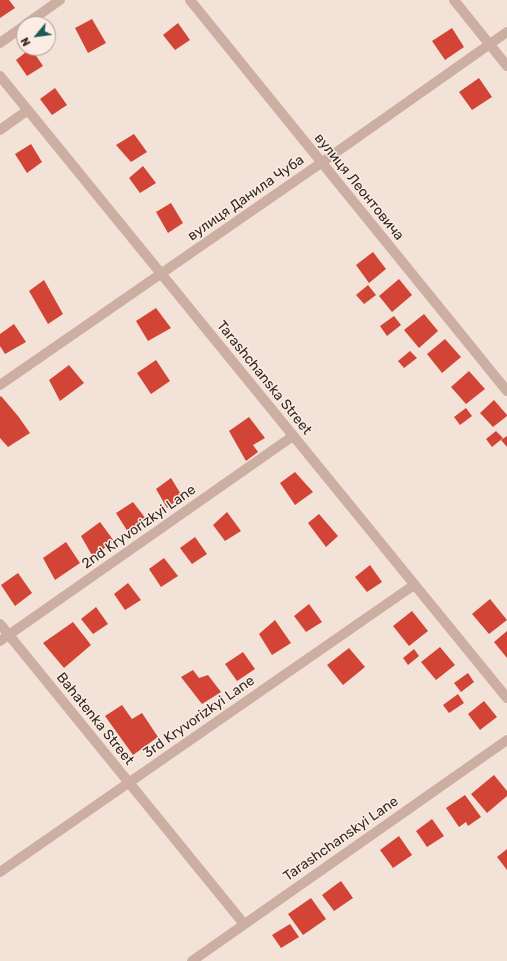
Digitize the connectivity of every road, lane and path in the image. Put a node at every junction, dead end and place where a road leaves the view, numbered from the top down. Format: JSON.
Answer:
{"nodes":[{"id":1,"x":60,"y":0,"type":"edge"},
{"id":2,"x":190,"y":0,"type":"edge"},
{"id":3,"x":454,"y":0,"type":"edge"},
{"id":4,"x":38,"y":16,"type":"edge"},
{"id":5,"x":16,"y":31,"type":"edge"},
{"id":6,"x":507,"y":32,"type":"edge"},
{"id":7,"x":0,"y":43,"type":"edge"},
{"id":8,"x":490,"y":44,"type":"junction"},
{"id":9,"x":507,"y":66,"type":"edge"},
{"id":10,"x":0,"y":76,"type":"edge"},
{"id":11,"x":28,"y":110,"type":"junction"},
{"id":12,"x":0,"y":130,"type":"edge"},
{"id":13,"x":322,"y":162,"type":"junction"},
{"id":14,"x":161,"y":274,"type":"junction"},
{"id":15,"x":0,"y":385,"type":"edge"},
{"id":16,"x":507,"y":391,"type":"edge"},
{"id":17,"x":293,"y":436,"type":"junction"},
{"id":18,"x":414,"y":585,"type":"junction"},
{"id":19,"x":0,"y":624,"type":"edge"},
{"id":20,"x":9,"y":635,"type":"junction"},
{"id":21,"x":0,"y":641,"type":"edge"},
{"id":22,"x":507,"y":698,"type":"edge"},
{"id":23,"x":507,"y":740,"type":"edge"},
{"id":24,"x":129,"y":783,"type":"junction"},
{"id":25,"x":0,"y":872,"type":"edge"},
{"id":26,"x":244,"y":924,"type":"junction"},
{"id":27,"x":192,"y":961,"type":"edge"}],
"edges":[{"from":1,"to":4,"type":"street"},
{"from":2,"to":13,"type":"street","name":"вулиця Леонтовича"},
{"from":3,"to":8,"type":"street"},
{"from":5,"to":7,"type":"street"},
{"from":6,"to":8,"type":"street","name":"вулиця Данила Чуба"},
{"from":8,"to":9,"type":"street"},
{"from":8,"to":13,"type":"street","name":"вулиця Данила Чуба"},
{"from":10,"to":11,"type":"street","name":"Tarashchanska Street"},
{"from":11,"to":12,"type":"street"},
{"from":11,"to":14,"type":"street","name":"Tarashchanska Street"},
{"from":13,"to":14,"type":"street","name":"вулиця Данила Чуба"},
{"from":13,"to":16,"type":"street","name":"вулиця Леонтовича"},
{"from":14,"to":15,"type":"street","name":"вулиця Данила Чуба"},
{"from":14,"to":17,"type":"street","name":"Tarashchanska Street"},
{"from":17,"to":18,"type":"street","name":"Tarashchanska Street"},
{"from":17,"to":20,"type":"street","name":"2nd Kryvorizkyi Lane"},
{"from":18,"to":22,"type":"street","name":"Tarashchanska Street"},
{"from":18,"to":24,"type":"street","name":"3rd Kryvorizkyi Lane"},
{"from":19,"to":20,"type":"street","name":"Bahatenka Street"},
{"from":20,"to":21,"type":"street","name":"2nd Kryvorizkyi Lane"},
{"from":20,"to":24,"type":"street","name":"Bahatenka Street"},
{"from":23,"to":26,"type":"street","name":"Tarashchanskyi Lane"},
{"from":24,"to":25,"type":"street","name":"3rd Kryvorizkyi Lane"},
{"from":24,"to":26,"type":"street","name":"Bahatenka Street"},
{"from":26,"to":27,"type":"street","name":"Tarashchanskyi Lane"}]}
